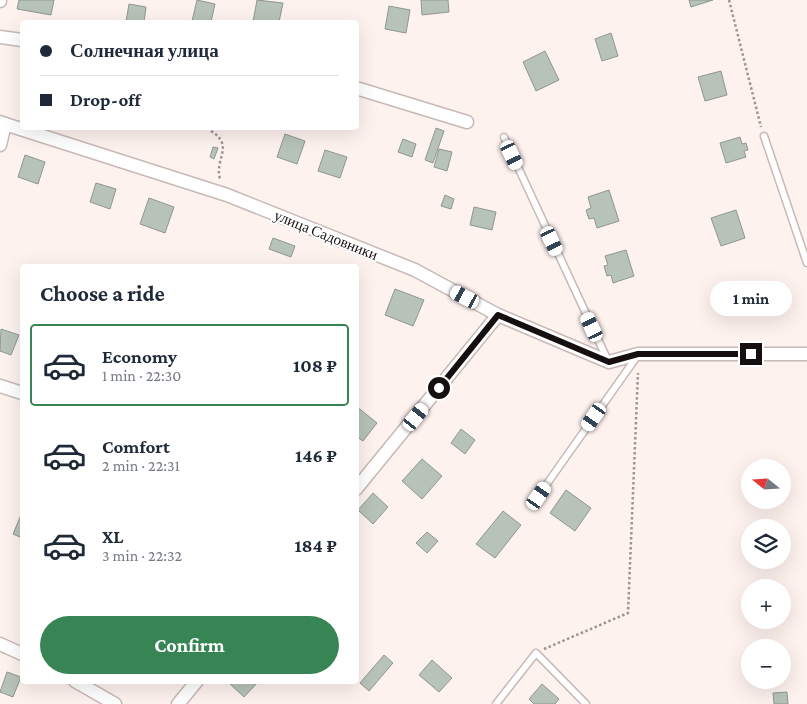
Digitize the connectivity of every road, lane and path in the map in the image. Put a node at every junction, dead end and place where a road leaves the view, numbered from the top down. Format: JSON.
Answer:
{"nodes":[{"id":1,"x":729,"y":0,"type":"edge"},
{"id":2,"x":0,"y":37,"type":"edge"},
{"id":3,"x":20,"y":40,"type":"edge"},
{"id":4,"x":359,"y":89,"type":"edge"},
{"id":5,"x":467,"y":122,"type":"dead end"},
{"id":6,"x":2,"y":123,"type":"edge"},
{"id":7,"x":20,"y":129,"type":"edge"},
{"id":8,"x":24,"y":130,"type":"edge"},
{"id":9,"x":210,"y":130,"type":"dead end"},
{"id":10,"x":764,"y":136,"type":"joint"},
{"id":11,"x":504,"y":138,"type":"dead end"},
{"id":12,"x":0,"y":145,"type":"edge"},
{"id":13,"x":227,"y":196,"type":"junction"},
{"id":14,"x":807,"y":263,"type":"edge"},
{"id":15,"x":498,"y":315,"type":"junction"},
{"id":16,"x":638,"y":354,"type":"junction"},
{"id":17,"x":807,"y":354,"type":"edge"},
{"id":18,"x":609,"y":362,"type":"junction"},
{"id":19,"x":0,"y":386,"type":"edge"},
{"id":20,"x":20,"y":392,"type":"edge"},
{"id":21,"x":359,"y":485,"type":"edge"},
{"id":22,"x":539,"y":496,"type":"dead end"},
{"id":23,"x":0,"y":644,"type":"edge"},
{"id":24,"x":20,"y":653,"type":"edge"},
{"id":25,"x":536,"y":653,"type":"junction"},
{"id":26,"x":80,"y":684,"type":"edge"},
{"id":27,"x":195,"y":684,"type":"edge"},
{"id":28,"x":115,"y":704,"type":"edge"},
{"id":29,"x":178,"y":704,"type":"edge"},
{"id":30,"x":496,"y":704,"type":"edge"},
{"id":31,"x":586,"y":704,"type":"edge"}],
"edges":[{"from":1,"to":10,"type":"path"},
{"from":2,"to":3,"type":"street"},
{"from":4,"to":5,"type":"street"},
{"from":6,"to":7,"type":"street","name":"улица Садовники"},
{"from":6,"to":12,"type":"street"},
{"from":8,"to":13,"type":"street","name":"улица Садовники"},
{"from":9,"to":13,"type":"path"},
{"from":10,"to":14,"type":"lane"},
{"from":11,"to":18,"type":"lane"},
{"from":13,"to":15,"type":"street","name":"улица Садовники"},
{"from":15,"to":18,"type":"street","name":"улица Садовники"},
{"from":15,"to":21,"type":"street"},
{"from":16,"to":17,"type":"street"},
{"from":16,"to":18,"type":"street"},
{"from":16,"to":22,"type":"lane"},
{"from":16,"to":25,"type":"path"},
{"from":19,"to":20,"type":"street"},
{"from":23,"to":24,"type":"street"},
{"from":25,"to":30,"type":"lane"},
{"from":25,"to":31,"type":"lane"},
{"from":26,"to":28,"type":"street"},
{"from":27,"to":29,"type":"street"}]}
